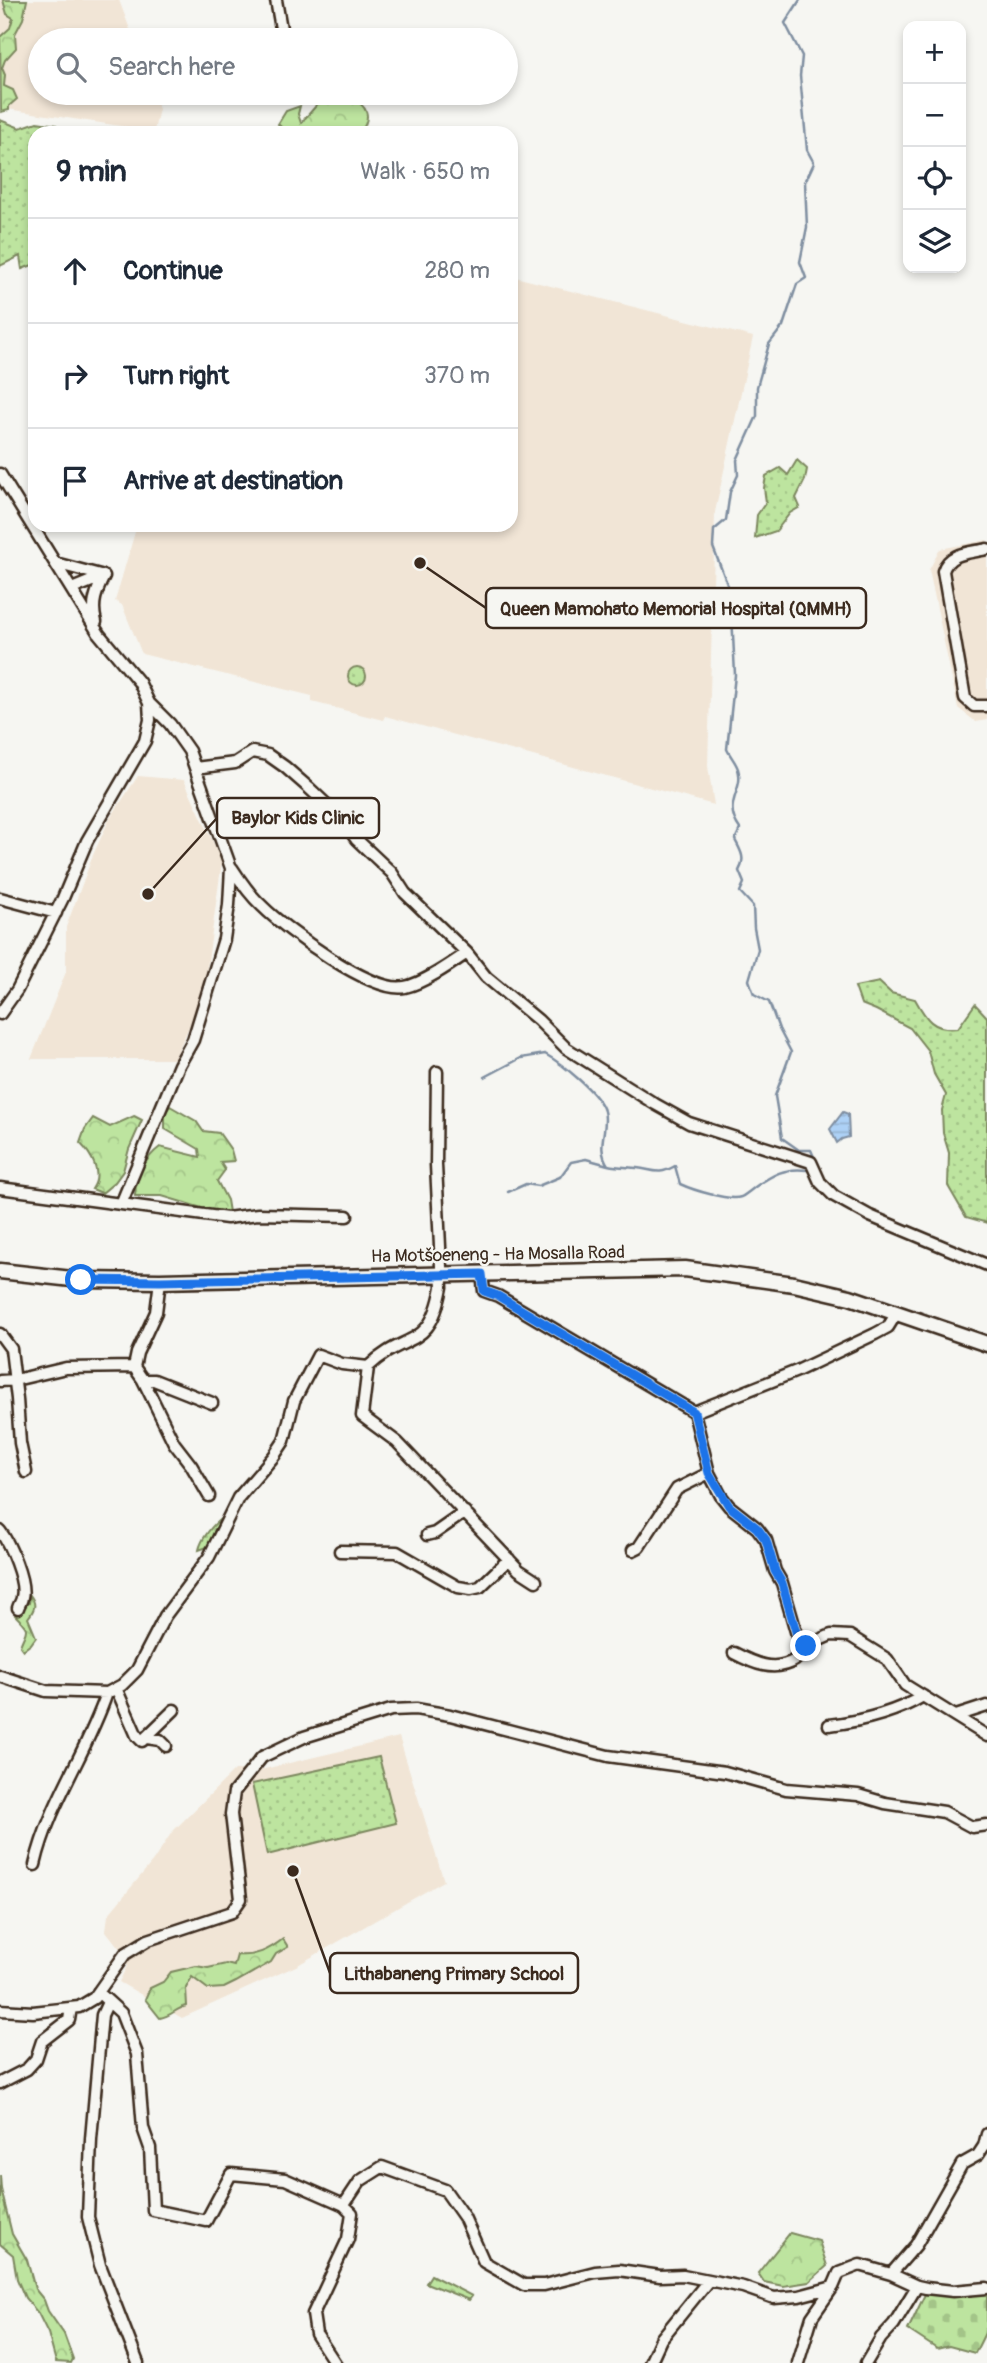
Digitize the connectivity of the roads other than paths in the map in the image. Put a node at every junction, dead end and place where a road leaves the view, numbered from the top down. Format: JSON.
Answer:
{"nodes":[{"id":1,"x":276,"y":0,"type":"edge"},
{"id":2,"x":281,"y":28,"type":"edge"},
{"id":3,"x":0,"y":474,"type":"edge"},
{"id":4,"x":28,"y":519,"type":"edge"},
{"id":5,"x":36,"y":532,"type":"edge"},
{"id":6,"x":987,"y":549,"type":"edge"},
{"id":7,"x":55,"y":563,"type":"junction"},
{"id":8,"x":104,"y":576,"type":"junction"},
{"id":9,"x":72,"y":589,"type":"junction"},
{"id":10,"x":99,"y":634,"type":"junction"},
{"id":11,"x":149,"y":704,"type":"junction"},
{"id":12,"x":987,"y":706,"type":"edge"},
{"id":13,"x":195,"y":768,"type":"junction"},
{"id":14,"x":231,"y":867,"type":"junction"},
{"id":15,"x":0,"y":898,"type":"edge"},
{"id":16,"x":56,"y":913,"type":"junction"},
{"id":17,"x":467,"y":953,"type":"junction"},
{"id":18,"x":0,"y":1014,"type":"edge"},
{"id":19,"x":437,"y":1072,"type":"dead end"},
{"id":20,"x":0,"y":1188,"type":"edge"},
{"id":21,"x":121,"y":1204,"type":"junction"},
{"id":22,"x":347,"y":1216,"type":"dead end"},
{"id":23,"x":987,"y":1265,"type":"edge"},
{"id":24,"x":0,"y":1271,"type":"edge"},
{"id":25,"x":482,"y":1274,"type":"junction"},
{"id":26,"x":441,"y":1276,"type":"junction"},
{"id":27,"x":160,"y":1281,"type":"junction"},
{"id":28,"x":896,"y":1314,"type":"junction"},
{"id":29,"x":0,"y":1334,"type":"edge"},
{"id":30,"x":987,"y":1345,"type":"edge"},
{"id":31,"x":134,"y":1367,"type":"junction"},
{"id":32,"x":368,"y":1367,"type":"junction"},
{"id":33,"x":15,"y":1380,"type":"junction"},
{"id":34,"x":143,"y":1380,"type":"junction"},
{"id":35,"x":0,"y":1381,"type":"edge"},
{"id":36,"x":212,"y":1403,"type":"dead end"},
{"id":37,"x":694,"y":1412,"type":"junction"},
{"id":38,"x":26,"y":1472,"type":"dead end"},
{"id":39,"x":709,"y":1473,"type":"junction"},
{"id":40,"x":209,"y":1496,"type":"dead end"},
{"id":41,"x":465,"y":1512,"type":"junction"},
{"id":42,"x":0,"y":1531,"type":"edge"},
{"id":43,"x":427,"y":1535,"type":"dead end"},
{"id":44,"x":633,"y":1550,"type":"dead end"},
{"id":45,"x":340,"y":1551,"type":"dead end"},
{"id":46,"x":509,"y":1559,"type":"junction"},
{"id":47,"x":536,"y":1581,"type":"dead end"},
{"id":48,"x":18,"y":1608,"type":"dead end"},
{"id":49,"x":806,"y":1646,"type":"junction"},
{"id":50,"x":734,"y":1653,"type":"dead end"},
{"id":51,"x":0,"y":1676,"type":"edge"},
{"id":52,"x":111,"y":1691,"type":"junction"},
{"id":53,"x":923,"y":1696,"type":"junction"},
{"id":54,"x":987,"y":1706,"type":"edge"},
{"id":55,"x":174,"y":1710,"type":"dead end"},
{"id":56,"x":956,"y":1716,"type":"junction"},
{"id":57,"x":829,"y":1725,"type":"dead end"},
{"id":58,"x":987,"y":1736,"type":"edge"},
{"id":59,"x":147,"y":1738,"type":"junction"},
{"id":60,"x":166,"y":1746,"type":"dead end"},
{"id":61,"x":987,"y":1825,"type":"edge"},
{"id":62,"x":35,"y":1865,"type":"dead end"},
{"id":63,"x":98,"y":1992,"type":"junction"},
{"id":64,"x":108,"y":2002,"type":"junction"},
{"id":65,"x":71,"y":2008,"type":"junction"},
{"id":66,"x":0,"y":2010,"type":"edge"},
{"id":67,"x":0,"y":2083,"type":"edge"},
{"id":68,"x":987,"y":2134,"type":"edge"},
{"id":69,"x":344,"y":2206,"type":"junction"},
{"id":70,"x":891,"y":2274,"type":"junction"},
{"id":71,"x":708,"y":2281,"type":"junction"},
{"id":72,"x":917,"y":2286,"type":"junction"},
{"id":73,"x":834,"y":2287,"type":"junction"},
{"id":74,"x":987,"y":2288,"type":"edge"},
{"id":75,"x":138,"y":2363,"type":"edge"},
{"id":76,"x":335,"y":2363,"type":"edge"},
{"id":77,"x":650,"y":2363,"type":"edge"},
{"id":78,"x":799,"y":2363,"type":"edge"},
{"id":79,"x":866,"y":2363,"type":"edge"}],
"edges":[{"from":1,"to":2,"type":"street"},
{"from":3,"to":4,"type":"street"},
{"from":5,"to":7,"type":"street"},
{"from":6,"to":12,"type":"street"},
{"from":7,"to":8,"type":"street"},
{"from":7,"to":9,"type":"street"},
{"from":8,"to":9,"type":"street"},
{"from":8,"to":10,"type":"street"},
{"from":9,"to":10,"type":"street"},
{"from":10,"to":11,"type":"street"},
{"from":11,"to":13,"type":"street"},
{"from":11,"to":16,"type":"street"},
{"from":13,"to":14,"type":"street"},
{"from":13,"to":17,"type":"street"},
{"from":14,"to":17,"type":"street"},
{"from":14,"to":21,"type":"street"},
{"from":15,"to":16,"type":"street"},
{"from":16,"to":18,"type":"street"},
{"from":17,"to":23,"type":"street"},
{"from":19,"to":26,"type":"street"},
{"from":20,"to":21,"type":"street"},
{"from":21,"to":22,"type":"street"},
{"from":24,"to":27,"type":"main road","name":"Ha Motšoeneng - Ha Mosalla Road"},
{"from":25,"to":26,"type":"main road","name":"Ha Motšoeneng - Ha Mosalla Road"},
{"from":25,"to":28,"type":"main road","name":"Ha Motšoeneng - Ha Mosalla Road"},
{"from":25,"to":37,"type":"street"},
{"from":26,"to":27,"type":"main road","name":"Ha Motšoeneng - Ha Mosalla Road"},
{"from":26,"to":32,"type":"street"},
{"from":27,"to":31,"type":"street"},
{"from":28,"to":30,"type":"main road","name":"Ha Motšoeneng - Ha Mosalla Road"},
{"from":28,"to":37,"type":"street"},
{"from":29,"to":33,"type":"street"},
{"from":31,"to":33,"type":"street"},
{"from":31,"to":34,"type":"street"},
{"from":32,"to":41,"type":"street"},
{"from":32,"to":52,"type":"street"},
{"from":33,"to":35,"type":"street"},
{"from":33,"to":38,"type":"street"},
{"from":34,"to":36,"type":"street"},
{"from":34,"to":40,"type":"street"},
{"from":37,"to":39,"type":"street"},
{"from":39,"to":44,"type":"street"},
{"from":39,"to":49,"type":"street"},
{"from":41,"to":43,"type":"street"},
{"from":41,"to":46,"type":"street"},
{"from":42,"to":48,"type":"street"},
{"from":45,"to":46,"type":"street"},
{"from":46,"to":47,"type":"street"},
{"from":49,"to":50,"type":"street"},
{"from":49,"to":53,"type":"street"},
{"from":51,"to":52,"type":"street"},
{"from":52,"to":59,"type":"street"},
{"from":52,"to":62,"type":"street"},
{"from":53,"to":56,"type":"street"},
{"from":53,"to":57,"type":"street"},
{"from":54,"to":56,"type":"street"},
{"from":55,"to":59,"type":"street"},
{"from":56,"to":58,"type":"street"},
{"from":59,"to":60,"type":"street"},
{"from":61,"to":63,"type":"street"},
{"from":63,"to":64,"type":"street"},
{"from":63,"to":65,"type":"street"},
{"from":64,"to":69,"type":"street"},
{"from":64,"to":75,"type":"street"},
{"from":65,"to":66,"type":"street"},
{"from":65,"to":67,"type":"street"},
{"from":68,"to":70,"type":"street"},
{"from":69,"to":71,"type":"street"},
{"from":69,"to":76,"type":"street"},
{"from":70,"to":72,"type":"street"},
{"from":70,"to":73,"type":"street"},
{"from":71,"to":73,"type":"street"},
{"from":71,"to":77,"type":"street"},
{"from":72,"to":74,"type":"street"},
{"from":72,"to":79,"type":"street"},
{"from":73,"to":78,"type":"street"}]}
